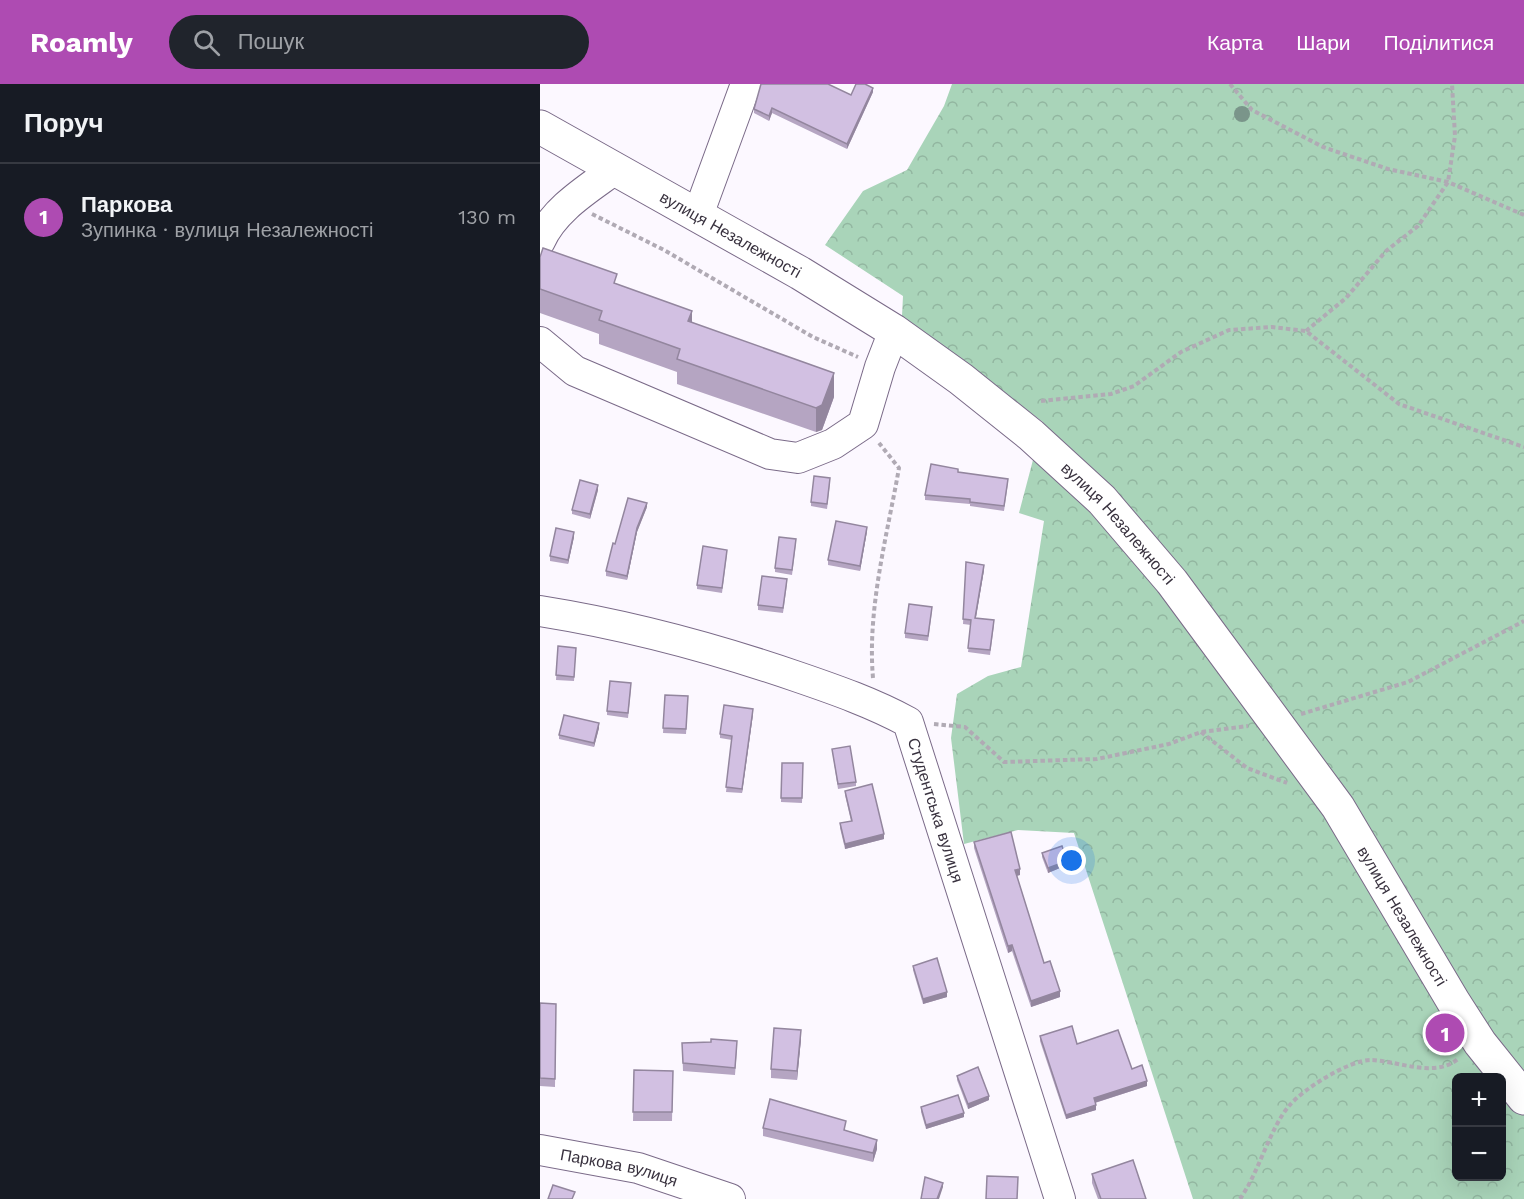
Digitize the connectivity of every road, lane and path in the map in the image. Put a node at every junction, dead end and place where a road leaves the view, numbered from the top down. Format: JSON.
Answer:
{"nodes":[{"id":1,"x":746,"y":84,"type":"edge"},
{"id":2,"x":1230,"y":84,"type":"edge"},
{"id":3,"x":1452,"y":84,"type":"edge"},
{"id":4,"x":540,"y":127,"type":"edge"},
{"id":5,"x":615,"y":169,"type":"junction"},
{"id":6,"x":1448,"y":182,"type":"junction"},
{"id":7,"x":570,"y":203,"type":"junction"},
{"id":8,"x":698,"y":215,"type":"junction"},
{"id":9,"x":1524,"y":215,"type":"edge"},
{"id":10,"x":540,"y":241,"type":"edge"},
{"id":11,"x":1306,"y":331,"type":"junction"},
{"id":12,"x":894,"y":332,"type":"junction"},
{"id":13,"x":540,"y":342,"type":"edge"},
{"id":14,"x":880,"y":367,"type":"junction"},
{"id":15,"x":1041,"y":401,"type":"dead end"},
{"id":16,"x":863,"y":424,"type":"junction"},
{"id":17,"x":1524,"y":447,"type":"edge"},
{"id":18,"x":540,"y":611,"type":"edge"},
{"id":19,"x":1524,"y":621,"type":"edge"},
{"id":20,"x":876,"y":705,"type":"junction"},
{"id":21,"x":908,"y":722,"type":"junction"},
{"id":22,"x":1276,"y":723,"type":"junction"},
{"id":23,"x":1201,"y":732,"type":"junction"},
{"id":24,"x":1296,"y":786,"type":"dead end"},
{"id":25,"x":1468,"y":1050,"type":"dead end"},
{"id":26,"x":1524,"y":1098,"type":"edge"},
{"id":27,"x":540,"y":1150,"type":"edge"},
{"id":28,"x":730,"y":1199,"type":"edge"},
{"id":29,"x":1060,"y":1199,"type":"edge"},
{"id":30,"x":1240,"y":1199,"type":"edge"}],
"edges":[{"from":1,"to":8,"type":"street"},
{"from":2,"to":6,"type":"path"},
{"from":3,"to":6,"type":"path"},
{"from":4,"to":5,"type":"main road","name":"вулиця Незалежності"},
{"from":5,"to":7,"type":"street"},
{"from":5,"to":8,"type":"main road","name":"вулиця Незалежності"},
{"from":6,"to":9,"type":"path"},
{"from":6,"to":11,"type":"path"},
{"from":7,"to":10,"type":"street"},
{"from":7,"to":14,"type":"path"},
{"from":8,"to":12,"type":"main road","name":"вулиця Незалежності"},
{"from":11,"to":15,"type":"path"},
{"from":11,"to":17,"type":"path"},
{"from":12,"to":14,"type":"street"},
{"from":12,"to":22,"type":"main road","name":"вулиця Незалежності"},
{"from":13,"to":16,"type":"street"},
{"from":14,"to":16,"type":"street"},
{"from":16,"to":20,"type":"path"},
{"from":18,"to":20,"type":"street","name":"Студентська вулиця"},
{"from":19,"to":22,"type":"path"},
{"from":20,"to":21,"type":"street","name":"Студентська вулиця"},
{"from":21,"to":23,"type":"path"},
{"from":21,"to":29,"type":"street","name":"Студентська вулиця"},
{"from":22,"to":23,"type":"path"},
{"from":22,"to":26,"type":"main road","name":"вулиця Незалежності"},
{"from":23,"to":24,"type":"path"},
{"from":25,"to":30,"type":"path"},
{"from":27,"to":28,"type":"street","name":"Паркова вулиця"}]}
